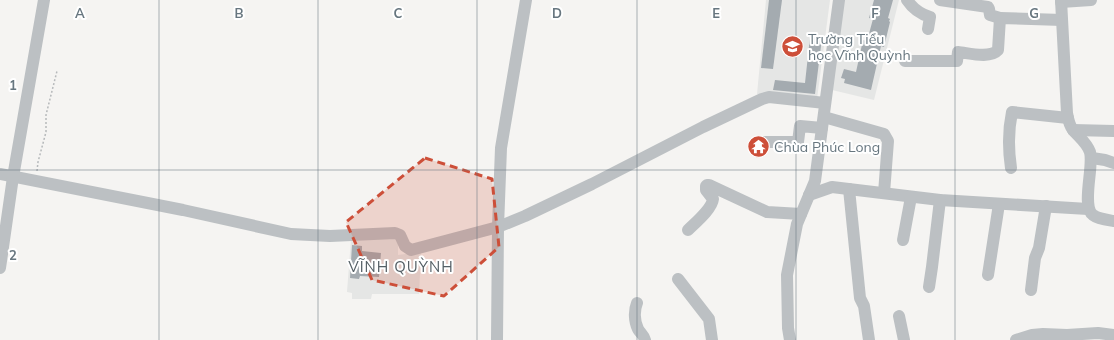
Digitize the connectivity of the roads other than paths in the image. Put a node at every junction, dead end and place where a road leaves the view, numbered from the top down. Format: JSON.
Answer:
{"nodes":[{"id":1,"x":44,"y":0,"type":"edge"},
{"id":2,"x":526,"y":0,"type":"edge"},
{"id":3,"x":839,"y":0,"type":"edge"},
{"id":4,"x":907,"y":0,"type":"edge"},
{"id":5,"x":940,"y":0,"type":"edge"},
{"id":6,"x":1090,"y":0,"type":"edge"},
{"id":7,"x":1061,"y":1,"type":"edge"},
{"id":8,"x":1000,"y":18,"type":"junction"},
{"id":9,"x":1062,"y":20,"type":"junction"},
{"id":10,"x":905,"y":61,"type":"dead end"},
{"id":11,"x":825,"y":103,"type":"junction"},
{"id":12,"x":1068,"y":118,"type":"junction"},
{"id":13,"x":823,"y":123,"type":"junction"},
{"id":14,"x":1073,"y":130,"type":"junction"},
{"id":15,"x":1114,"y":131,"type":"edge"},
{"id":16,"x":760,"y":142,"type":"dead end"},
{"id":17,"x":1092,"y":158,"type":"junction"},
{"id":18,"x":1114,"y":163,"type":"edge"},
{"id":19,"x":1011,"y":168,"type":"dead end"},
{"id":20,"x":0,"y":174,"type":"edge"},
{"id":21,"x":13,"y":177,"type":"junction"},
{"id":22,"x":849,"y":189,"type":"junction"},
{"id":23,"x":884,"y":193,"type":"junction"},
{"id":24,"x":809,"y":195,"type":"junction"},
{"id":25,"x":911,"y":197,"type":"junction"},
{"id":26,"x":940,"y":200,"type":"junction"},
{"id":27,"x":999,"y":204,"type":"junction"},
{"id":28,"x":1046,"y":206,"type":"junction"},
{"id":29,"x":1088,"y":209,"type":"junction"},
{"id":30,"x":801,"y":214,"type":"junction"},
{"id":31,"x":1114,"y":221,"type":"edge"},
{"id":32,"x":498,"y":228,"type":"junction"},
{"id":33,"x":688,"y":230,"type":"dead end"},
{"id":34,"x":903,"y":240,"type":"dead end"},
{"id":35,"x":0,"y":268,"type":"edge"},
{"id":36,"x":988,"y":275,"type":"dead end"},
{"id":37,"x":678,"y":279,"type":"dead end"},
{"id":38,"x":928,"y":287,"type":"dead end"},
{"id":39,"x":1031,"y":290,"type":"dead end"},
{"id":40,"x":637,"y":303,"type":"dead end"},
{"id":41,"x":899,"y":316,"type":"dead end"},
{"id":42,"x":1114,"y":335,"type":"edge"},
{"id":43,"x":1068,"y":338,"type":"edge"},
{"id":44,"x":497,"y":340,"type":"edge"},
{"id":45,"x":645,"y":340,"type":"edge"},
{"id":46,"x":712,"y":340,"type":"edge"},
{"id":47,"x":790,"y":340,"type":"edge"},
{"id":48,"x":869,"y":340,"type":"edge"},
{"id":49,"x":904,"y":340,"type":"edge"},
{"id":50,"x":1016,"y":340,"type":"edge"}],
"edges":[{"from":1,"to":21,"type":"street"},
{"from":2,"to":32,"type":"street"},
{"from":3,"to":11,"type":"street"},
{"from":4,"to":5,"type":"street"},
{"from":5,"to":8,"type":"street"},
{"from":6,"to":7,"type":"street"},
{"from":7,"to":9,"type":"street"},
{"from":8,"to":9,"type":"street"},
{"from":8,"to":10,"type":"street"},
{"from":9,"to":12,"type":"street"},
{"from":11,"to":13,"type":"street"},
{"from":11,"to":32,"type":"street"},
{"from":12,"to":14,"type":"street"},
{"from":12,"to":19,"type":"street"},
{"from":13,"to":16,"type":"street"},
{"from":13,"to":23,"type":"street"},
{"from":13,"to":24,"type":"street"},
{"from":14,"to":15,"type":"street"},
{"from":14,"to":17,"type":"street"},
{"from":17,"to":18,"type":"street"},
{"from":17,"to":29,"type":"street"},
{"from":20,"to":21,"type":"street"},
{"from":21,"to":32,"type":"street"},
{"from":21,"to":35,"type":"street"},
{"from":22,"to":23,"type":"street"},
{"from":22,"to":24,"type":"street"},
{"from":22,"to":48,"type":"street"},
{"from":23,"to":25,"type":"street"},
{"from":24,"to":30,"type":"street"},
{"from":25,"to":26,"type":"street"},
{"from":25,"to":34,"type":"street"},
{"from":26,"to":27,"type":"street"},
{"from":26,"to":38,"type":"street"},
{"from":27,"to":28,"type":"street"},
{"from":27,"to":36,"type":"street"},
{"from":28,"to":29,"type":"street"},
{"from":28,"to":39,"type":"street"},
{"from":29,"to":31,"type":"street"},
{"from":30,"to":33,"type":"street"},
{"from":30,"to":47,"type":"street"},
{"from":32,"to":44,"type":"street"},
{"from":37,"to":46,"type":"street"},
{"from":40,"to":45,"type":"street"},
{"from":41,"to":49,"type":"street"},
{"from":42,"to":43,"type":"street"},
{"from":43,"to":50,"type":"street"}]}
